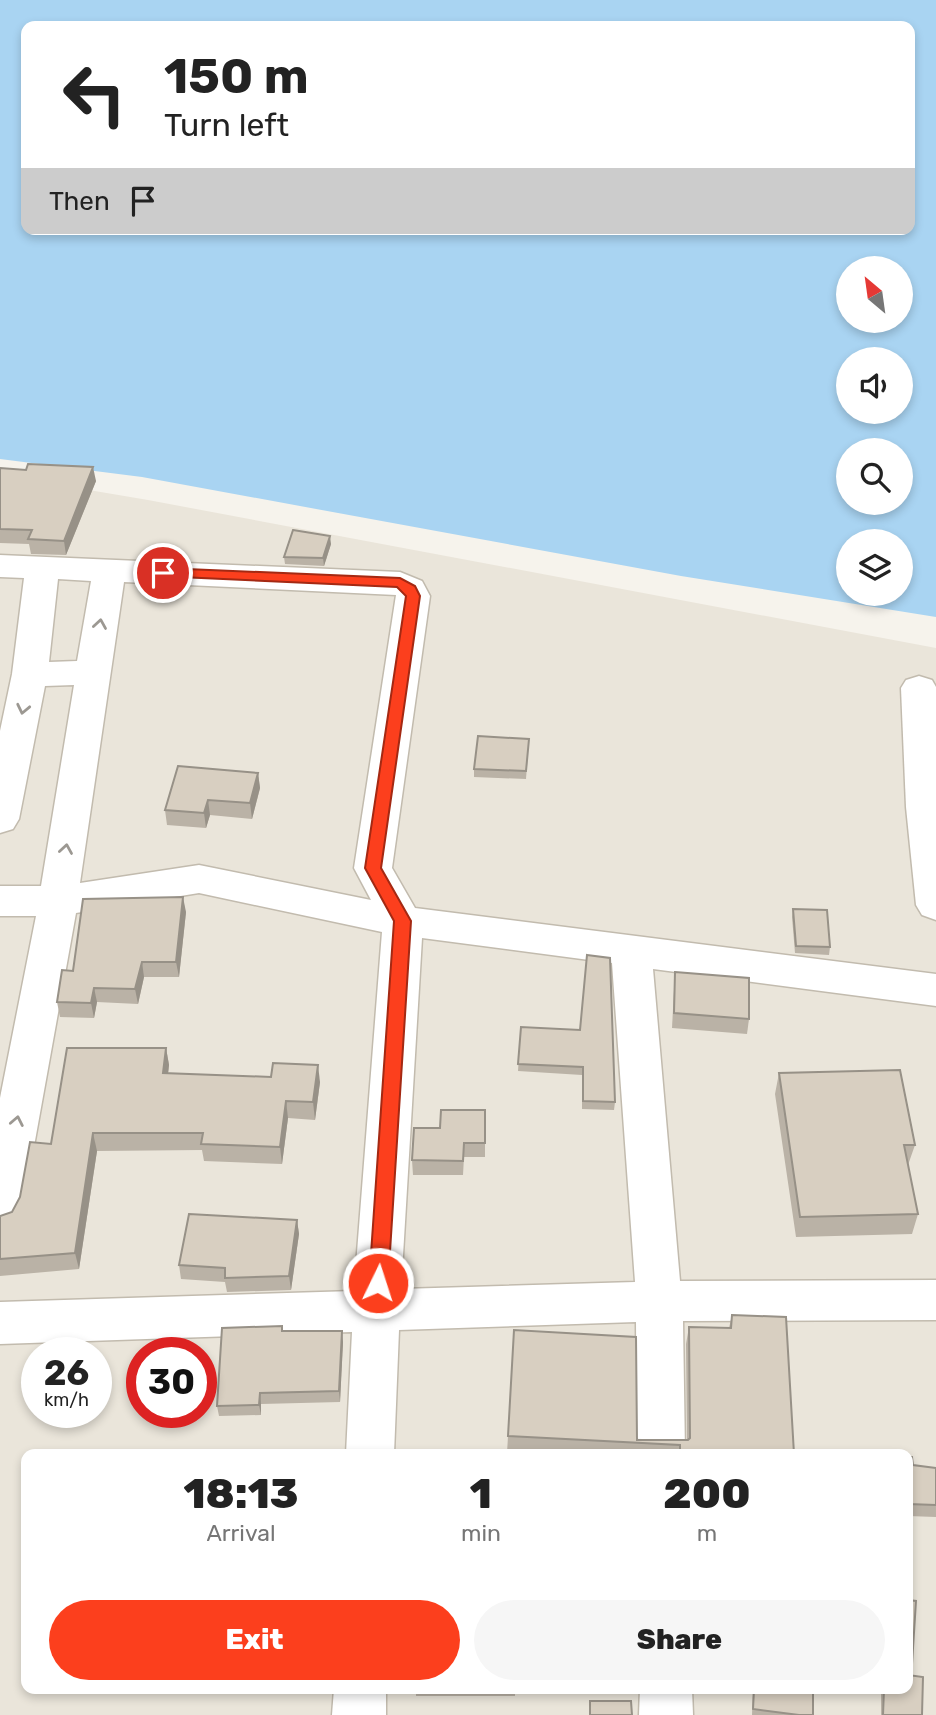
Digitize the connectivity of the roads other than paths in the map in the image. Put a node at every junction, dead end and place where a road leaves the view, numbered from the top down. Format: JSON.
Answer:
{"nodes":[{"id":1,"x":0,"y":566,"type":"edge"},
{"id":2,"x":42,"y":569,"type":"junction"},
{"id":3,"x":109,"y":570,"type":"junction"},
{"id":4,"x":93,"y":673,"type":"junction"},
{"id":5,"x":30,"y":674,"type":"junction"},
{"id":6,"x":919,"y":688,"type":"dead end"},
{"id":7,"x":0,"y":818,"type":"edge"},
{"id":8,"x":0,"y":901,"type":"edge"},
{"id":9,"x":58,"y":901,"type":"junction"},
{"id":10,"x":936,"y":905,"type":"edge"},
{"id":11,"x":403,"y":921,"type":"junction"},
{"id":12,"x":631,"y":950,"type":"junction"},
{"id":13,"x":936,"y":990,"type":"edge"},
{"id":14,"x":0,"y":1213,"type":"edge"},
{"id":15,"x":936,"y":1300,"type":"edge"},
{"id":16,"x":659,"y":1301,"type":"junction"},
{"id":17,"x":376,"y":1311,"type":"junction"},
{"id":18,"x":0,"y":1323,"type":"edge"},
{"id":19,"x":370,"y":1449,"type":"edge"},
{"id":20,"x":662,"y":1449,"type":"edge"},
{"id":21,"x":360,"y":1694,"type":"edge"},
{"id":22,"x":666,"y":1694,"type":"edge"},
{"id":23,"x":359,"y":1715,"type":"edge"},
{"id":24,"x":666,"y":1715,"type":"edge"}],
"edges":[{"from":1,"to":2,"type":"street"},
{"from":2,"to":3,"type":"street"},
{"from":2,"to":5,"type":"street"},
{"from":4,"to":3,"type":"street","one_way":true},
{"from":3,"to":11,"type":"street"},
{"from":4,"to":5,"type":"street"},
{"from":9,"to":4,"type":"street","one_way":true},
{"from":5,"to":7,"type":"street","one_way":true},
{"from":6,"to":10,"type":"street"},
{"from":8,"to":9,"type":"street"},
{"from":9,"to":11,"type":"street"},
{"from":14,"to":9,"type":"street","one_way":true},
{"from":11,"to":12,"type":"street"},
{"from":11,"to":17,"type":"street"},
{"from":12,"to":13,"type":"street"},
{"from":12,"to":16,"type":"street"},
{"from":15,"to":16,"type":"street"},
{"from":16,"to":17,"type":"street"},
{"from":16,"to":20,"type":"street"},
{"from":17,"to":18,"type":"street"},
{"from":17,"to":19,"type":"street"},
{"from":21,"to":23,"type":"street"},
{"from":22,"to":24,"type":"street"}]}
